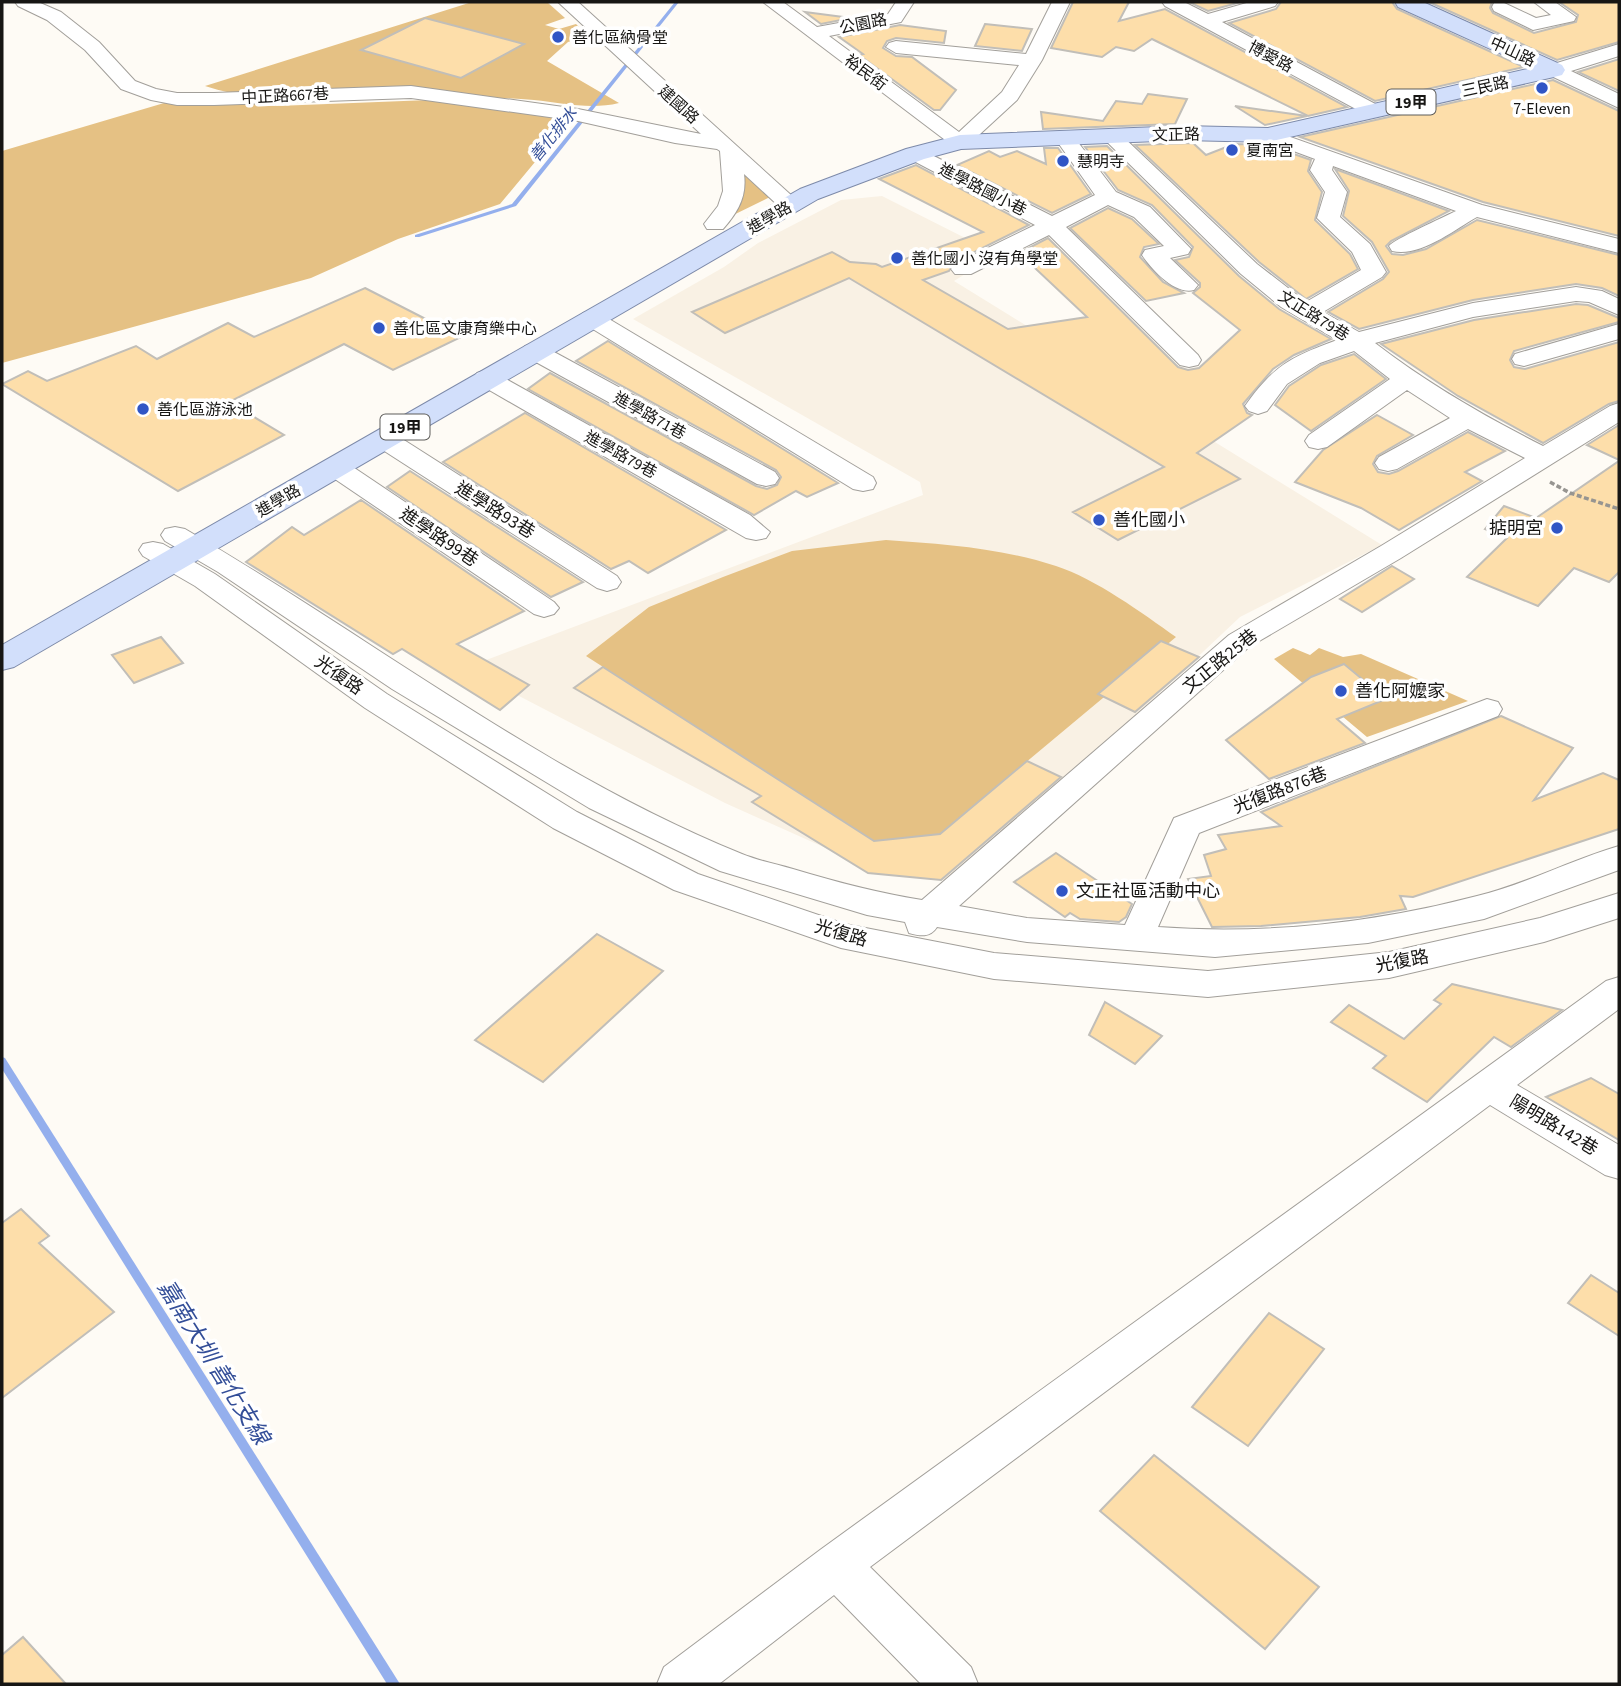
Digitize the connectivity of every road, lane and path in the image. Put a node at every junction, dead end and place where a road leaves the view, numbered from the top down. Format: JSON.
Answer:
{"nodes":[{"id":1,"x":24,"y":2,"type":"edge"},
{"id":2,"x":567,"y":2,"type":"edge"},
{"id":3,"x":591,"y":2,"type":"edge"},
{"id":4,"x":772,"y":2,"type":"edge"},
{"id":5,"x":904,"y":2,"type":"edge"},
{"id":6,"x":1060,"y":2,"type":"edge"},
{"id":7,"x":1171,"y":2,"type":"edge"},
{"id":8,"x":1269,"y":2,"type":"edge"},
{"id":9,"x":1406,"y":2,"type":"edge"},
{"id":10,"x":1543,"y":2,"type":"edge"},
{"id":11,"x":1501,"y":7,"type":"dead end"},
{"id":12,"x":1206,"y":21,"type":"junction"},
{"id":13,"x":813,"y":33,"type":"junction"},
{"id":14,"x":896,"y":47,"type":"dead end"},
{"id":15,"x":1619,"y":50,"type":"edge"},
{"id":16,"x":635,"y":52,"type":"junction"},
{"id":17,"x":1032,"y":60,"type":"junction"},
{"id":18,"x":1553,"y":70,"type":"junction"},
{"id":19,"x":1619,"y":102,"type":"edge"},
{"id":20,"x":1372,"y":110,"type":"junction"},
{"id":21,"x":1268,"y":135,"type":"junction"},
{"id":22,"x":1111,"y":136,"type":"junction"},
{"id":23,"x":1064,"y":137,"type":"junction"},
{"id":24,"x":960,"y":142,"type":"junction"},
{"id":25,"x":726,"y":147,"type":"junction"},
{"id":26,"x":915,"y":154,"type":"junction"},
{"id":27,"x":1326,"y":158,"type":"junction"},
{"id":28,"x":1108,"y":197,"type":"junction"},
{"id":29,"x":792,"y":198,"type":"junction"},
{"id":30,"x":1474,"y":210,"type":"junction"},
{"id":31,"x":715,"y":224,"type":"junction"},
{"id":32,"x":1050,"y":224,"type":"junction"},
{"id":33,"x":1401,"y":246,"type":"dead end"},
{"id":34,"x":1619,"y":246,"type":"edge"},
{"id":35,"x":963,"y":269,"type":"dead end"},
{"id":36,"x":1186,"y":285,"type":"dead end"},
{"id":37,"x":1619,"y":308,"type":"edge"},
{"id":38,"x":1306,"y":312,"type":"junction"},
{"id":39,"x":591,"y":318,"type":"junction"},
{"id":40,"x":1619,"y":331,"type":"edge"},
{"id":41,"x":1354,"y":341,"type":"junction"},
{"id":42,"x":534,"y":351,"type":"junction"},
{"id":43,"x":1524,"y":359,"type":"dead end"},
{"id":44,"x":1189,"y":360,"type":"dead end"},
{"id":45,"x":486,"y":378,"type":"junction"},
{"id":46,"x":1406,"y":379,"type":"junction"},
{"id":47,"x":1258,"y":406,"type":"dead end"},
{"id":48,"x":1619,"y":411,"type":"edge"},
{"id":49,"x":1468,"y":418,"type":"junction"},
{"id":50,"x":384,"y":439,"type":"junction"},
{"id":51,"x":1318,"y":442,"type":"dead end"},
{"id":52,"x":1388,"y":463,"type":"dead end"},
{"id":53,"x":1534,"y":463,"type":"junction"},
{"id":54,"x":335,"y":467,"type":"junction"},
{"id":55,"x":766,"y":478,"type":"dead end"},
{"id":56,"x":863,"y":483,"type":"dead end"},
{"id":57,"x":1619,"y":509,"type":"edge"},
{"id":58,"x":756,"y":532,"type":"dead end"},
{"id":59,"x":174,"y":548,"type":"junction"},
{"id":60,"x":607,"y":582,"type":"dead end"},
{"id":61,"x":544,"y":608,"type":"dead end"},
{"id":62,"x":2,"y":635,"type":"edge"},
{"id":63,"x":2,"y":659,"type":"edge"},
{"id":64,"x":1487,"y":709,"type":"dead end"},
{"id":65,"x":1619,"y":858,"type":"edge"},
{"id":66,"x":1619,"y":905,"type":"edge"},
{"id":67,"x":929,"y":913,"type":"junction"},
{"id":68,"x":1136,"y":938,"type":"junction"},
{"id":69,"x":904,"y":949,"type":"junction"},
{"id":70,"x":1619,"y":989,"type":"edge"},
{"id":71,"x":1490,"y":1087,"type":"junction"},
{"id":72,"x":1619,"y":1164,"type":"edge"},
{"id":73,"x":836,"y":1565,"type":"junction"},
{"id":74,"x":681,"y":1684,"type":"edge"},
{"id":75,"x":954,"y":1684,"type":"edge"}],
"edges":[{"from":1,"to":25,"type":"street","name":"中正路667巷"},
{"from":2,"to":16,"type":"street","name":"建國路"},
{"from":3,"to":16,"type":"street","name":"建國路"},
{"from":4,"to":13,"type":"street","name":"裕民街"},
{"from":5,"to":13,"type":"street","name":"公園路"},
{"from":6,"to":17,"type":"street"},
{"from":7,"to":12,"type":"street","name":"博愛路"},
{"from":8,"to":12,"type":"street"},
{"from":9,"to":18,"type":"main road","name":"中山路"},
{"from":10,"to":11,"type":"street"},
{"from":12,"to":20,"type":"street","name":"博愛路"},
{"from":13,"to":24,"type":"street","name":"裕民街"},
{"from":14,"to":17,"type":"street"},
{"from":15,"to":18,"type":"street","name":"三民路"},
{"from":16,"to":25,"type":"street","name":"建國路"},
{"from":16,"to":29,"type":"street","name":"建國路"},
{"from":17,"to":24,"type":"street"},
{"from":18,"to":19,"type":"street","name":"中山路"},
{"from":18,"to":20,"type":"main road","name":"三民路","number":"19甲"},
{"from":20,"to":21,"type":"main road","name":"三民路","number":"19甲"},
{"from":21,"to":22,"type":"main road","name":"文正路","number":"19甲"},
{"from":21,"to":27,"type":"street","name":"文正路"},
{"from":22,"to":23,"type":"main road","name":"文正路","number":"19甲"},
{"from":22,"to":38,"type":"street","name":"文正路79巷"},
{"from":23,"to":24,"type":"main road","name":"文正路","number":"19甲"},
{"from":23,"to":28,"type":"street"},
{"from":24,"to":26,"type":"main road","name":"文正路","number":"19甲"},
{"from":25,"to":29,"type":"street","name":"建國路"},
{"from":25,"to":31,"type":"street"},
{"from":26,"to":29,"type":"main road","name":"文正路","number":"19甲"},
{"from":26,"to":32,"type":"street","name":"進學路國小巷"},
{"from":27,"to":30,"type":"street","name":"文正路"},
{"from":27,"to":38,"type":"street"},
{"from":28,"to":32,"type":"street"},
{"from":28,"to":36,"type":"street"},
{"from":29,"to":31,"type":"main road","name":"進學路","number":"19甲"},
{"from":29,"to":39,"type":"main road","name":"進學路","number":"19甲"},
{"from":30,"to":33,"type":"street"},
{"from":30,"to":34,"type":"street","name":"文正路"},
{"from":31,"to":59,"type":"main road","name":"進學路","number":"19甲"},
{"from":32,"to":35,"type":"street"},
{"from":32,"to":44,"type":"street"},
{"from":37,"to":41,"type":"street"},
{"from":38,"to":41,"type":"street","name":"文正路79巷"},
{"from":39,"to":42,"type":"main road","name":"進學路","number":"19甲"},
{"from":39,"to":56,"type":"street"},
{"from":40,"to":43,"type":"street"},
{"from":41,"to":46,"type":"street","name":"文正路79巷"},
{"from":41,"to":47,"type":"street"},
{"from":42,"to":45,"type":"main road","name":"進學路","number":"19甲"},
{"from":42,"to":55,"type":"street","name":"進學路71巷"},
{"from":45,"to":50,"type":"main road","name":"進學路","number":"19甲"},
{"from":45,"to":58,"type":"street","name":"進學路79巷"},
{"from":46,"to":49,"type":"street","name":"文正路79巷"},
{"from":46,"to":51,"type":"street"},
{"from":48,"to":53,"type":"street","name":"文正路25巷"},
{"from":49,"to":52,"type":"street"},
{"from":49,"to":53,"type":"street","name":"文正路79巷"},
{"from":50,"to":54,"type":"main road","name":"進學路","number":"19甲"},
{"from":50,"to":60,"type":"street","name":"進學路93巷"},
{"from":53,"to":57,"type":"path"},
{"from":53,"to":67,"type":"street","name":"文正路25巷"},
{"from":54,"to":59,"type":"main road","name":"進學路","number":"19甲"},
{"from":54,"to":61,"type":"street","name":"進學路99巷"},
{"from":59,"to":62,"type":"main road","name":"進學路","number":"19甲"},
{"from":59,"to":63,"type":"main road","name":"進學路","number":"19甲"},
{"from":59,"to":67,"type":"street","name":"光復路"},
{"from":59,"to":69,"type":"street","name":"光復路"},
{"from":64,"to":68,"type":"street","name":"光復路876巷"},
{"from":65,"to":68,"type":"street","name":"光復路"},
{"from":66,"to":69,"type":"street","name":"光復路"},
{"from":67,"to":68,"type":"street","name":"光復路"},
{"from":67,"to":69,"type":"street","name":"文正路25巷"},
{"from":70,"to":71,"type":"street"},
{"from":71,"to":72,"type":"street","name":"陽明路142巷"},
{"from":71,"to":73,"type":"street"},
{"from":73,"to":74,"type":"street"},
{"from":73,"to":75,"type":"street"}]}
